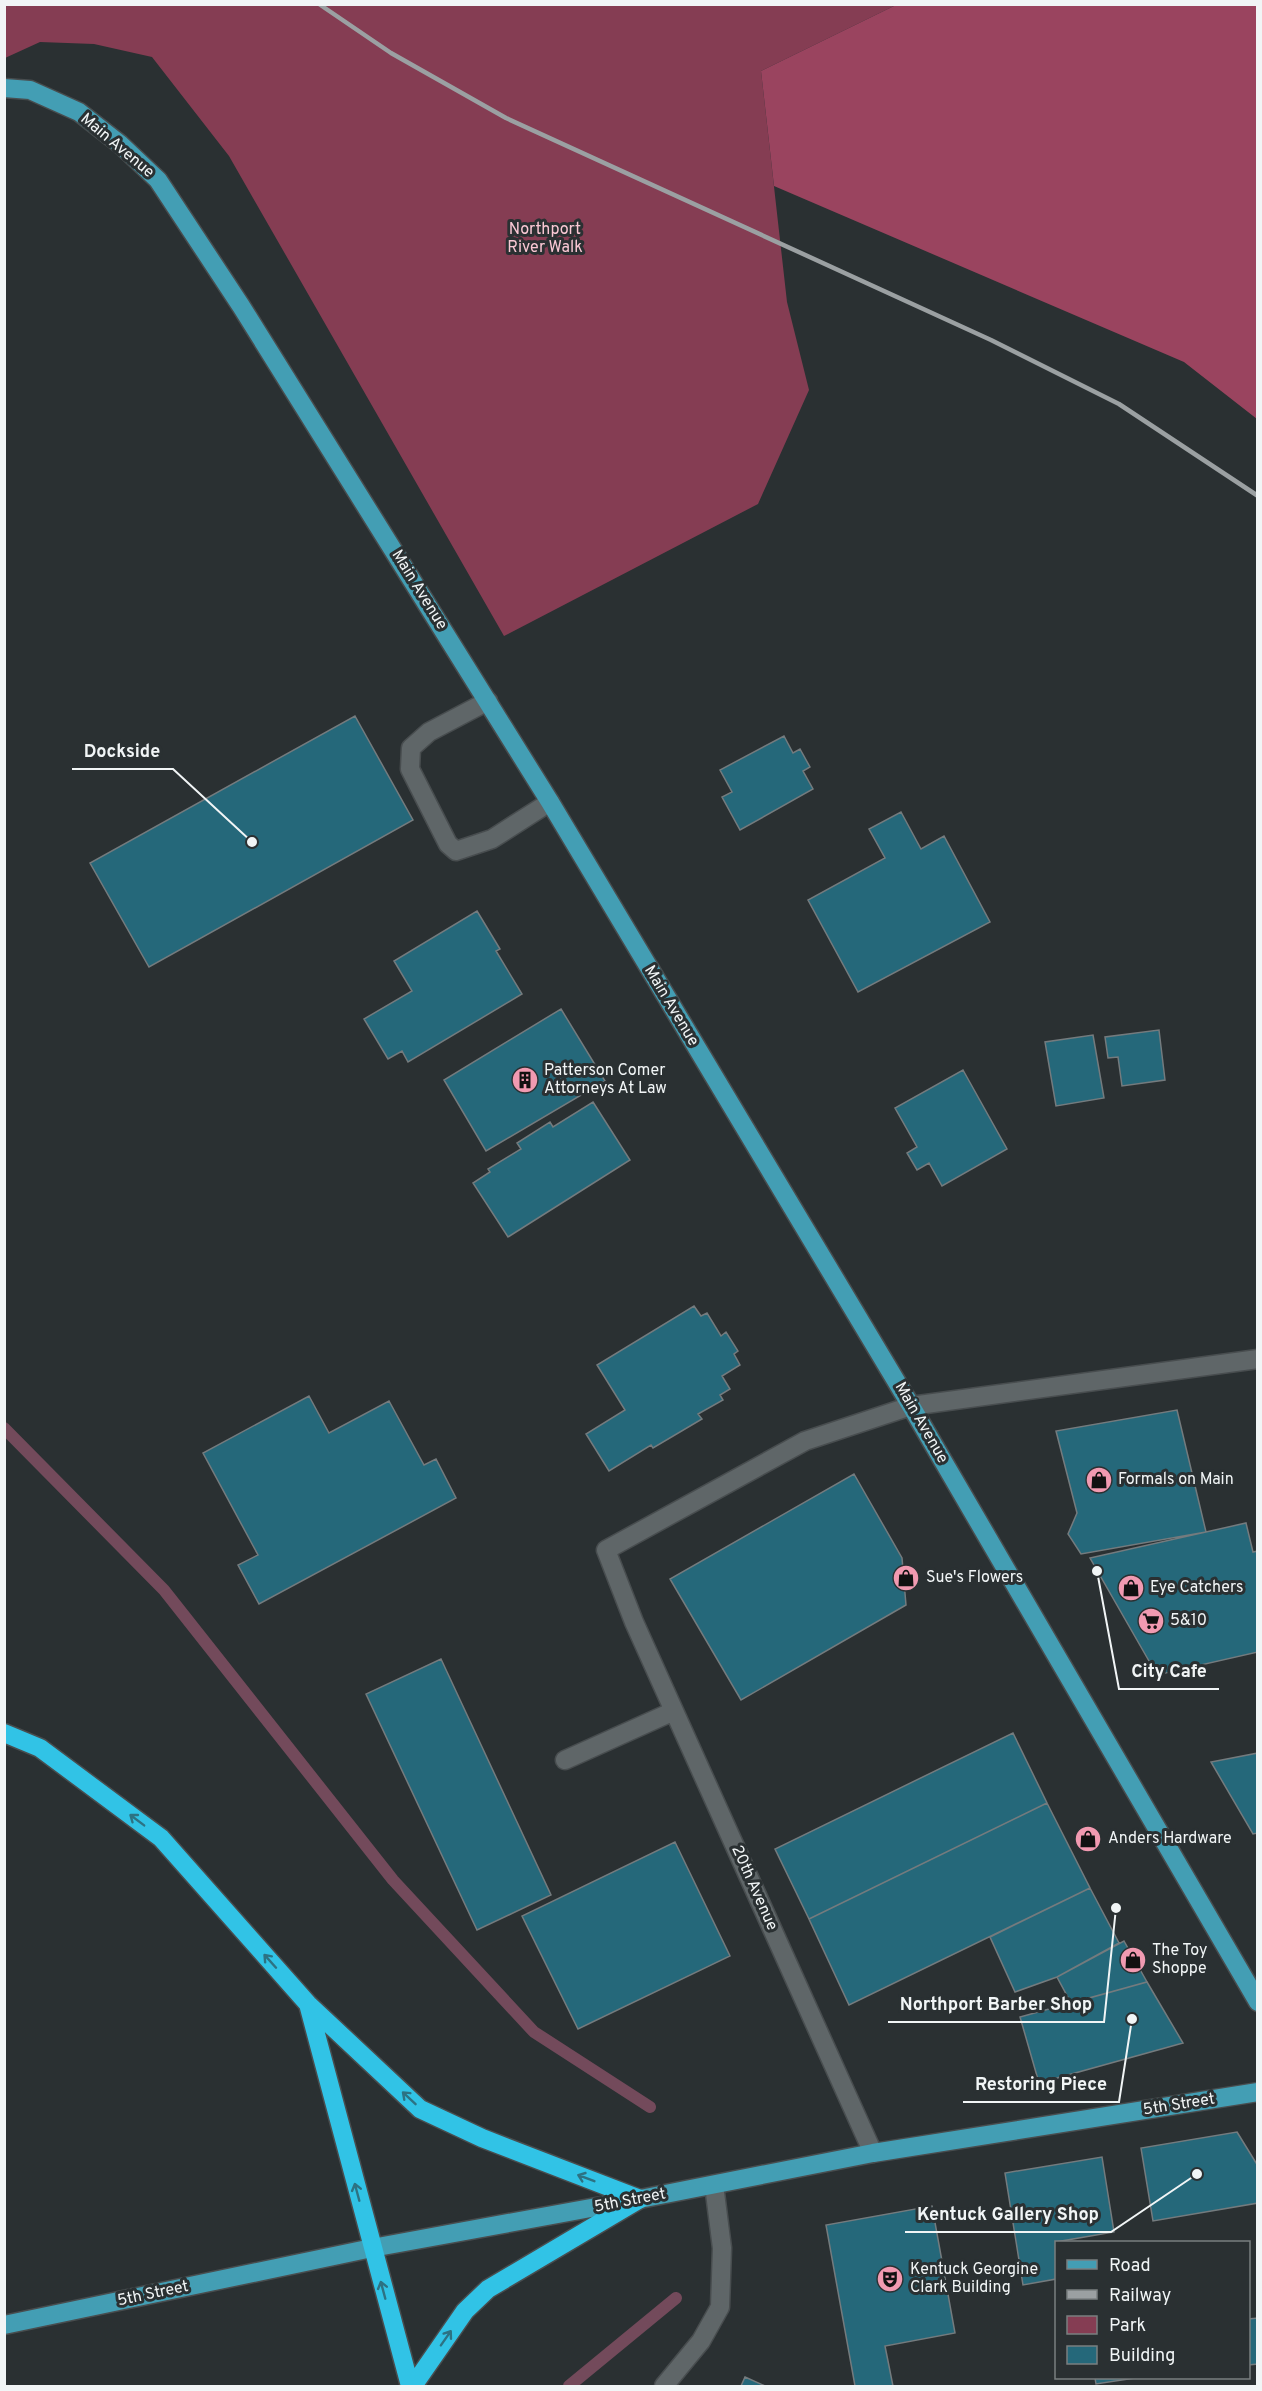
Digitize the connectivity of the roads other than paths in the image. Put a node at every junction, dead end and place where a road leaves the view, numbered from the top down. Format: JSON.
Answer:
{"nodes":[{"id":1,"x":4,"y":88,"type":"edge"},
{"id":2,"x":488,"y":701,"type":"junction"},
{"id":3,"x":550,"y":802,"type":"junction"},
{"id":4,"x":1257,"y":1359,"type":"edge"},
{"id":5,"x":911,"y":1406,"type":"junction"},
{"id":6,"x":674,"y":1711,"type":"junction"},
{"id":7,"x":4,"y":1733,"type":"edge"},
{"id":8,"x":565,"y":1760,"type":"dead end"},
{"id":9,"x":1257,"y":2002,"type":"edge"},
{"id":10,"x":308,"y":2004,"type":"junction"},
{"id":11,"x":1257,"y":2092,"type":"edge"},
{"id":12,"x":873,"y":2153,"type":"junction"},
{"id":13,"x":714,"y":2185,"type":"junction"},
{"id":14,"x":640,"y":2199,"type":"junction"},
{"id":15,"x":372,"y":2248,"type":"junction"},
{"id":16,"x":4,"y":2325,"type":"edge"},
{"id":17,"x":411,"y":2386,"type":"edge"},
{"id":18,"x":664,"y":2386,"type":"edge"}],
"edges":[{"from":1,"to":2,"type":"main road","name":"Main Avenue"},
{"from":2,"to":3,"type":"main road","name":"Main Avenue"},
{"from":2,"to":3,"type":"street"},
{"from":3,"to":5,"type":"main road","name":"Main Avenue"},
{"from":4,"to":5,"type":"street"},
{"from":5,"to":6,"type":"street","name":"20th Avenue"},
{"from":5,"to":9,"type":"main road","name":"Main Avenue"},
{"from":6,"to":8,"type":"street"},
{"from":6,"to":12,"type":"street","name":"20th Avenue"},
{"from":10,"to":7,"type":"highway","one_way":true},
{"from":14,"to":10,"type":"highway","one_way":true},
{"from":15,"to":10,"type":"highway","one_way":true},
{"from":11,"to":12,"type":"main road","name":"5th Street"},
{"from":12,"to":13,"type":"main road","name":"5th Street"},
{"from":13,"to":14,"type":"main road","name":"5th Street"},
{"from":13,"to":18,"type":"street"},
{"from":14,"to":15,"type":"main road","name":"5th Street"},
{"from":17,"to":14,"type":"highway","one_way":true},
{"from":15,"to":16,"type":"main road","name":"5th Street"},
{"from":17,"to":15,"type":"highway","one_way":true}]}
